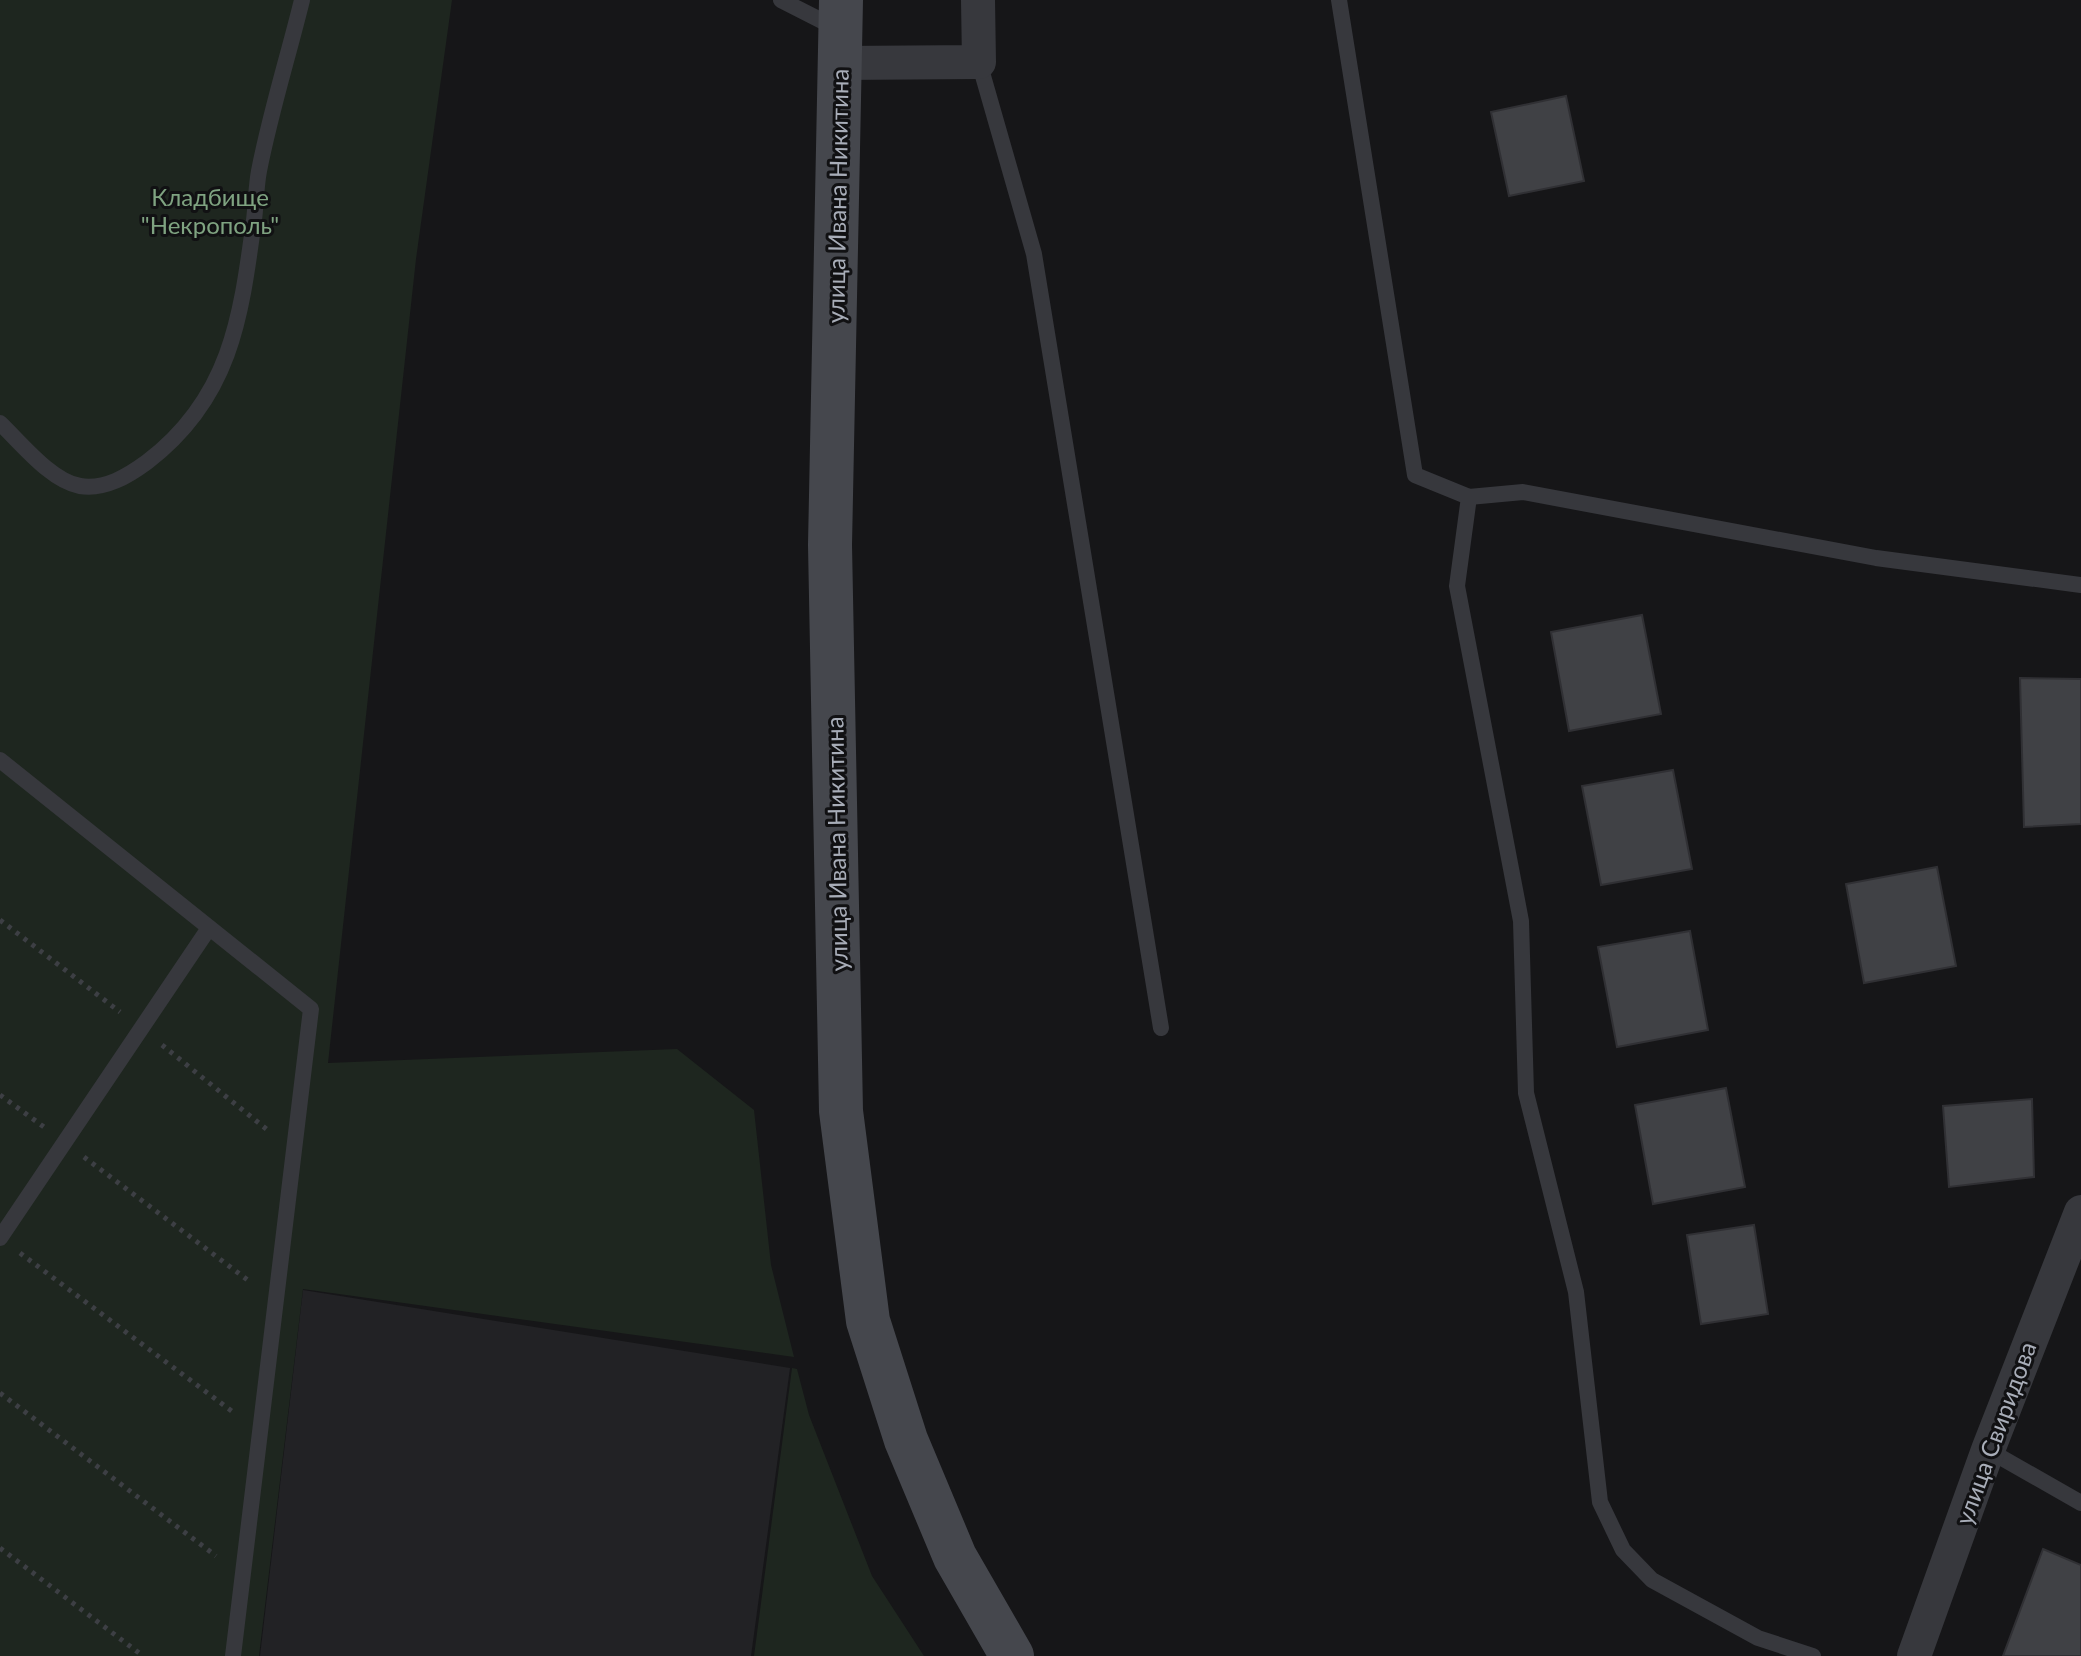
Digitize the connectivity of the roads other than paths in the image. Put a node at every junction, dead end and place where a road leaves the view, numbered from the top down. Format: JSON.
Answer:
{"nodes":[{"id":1,"x":302,"y":0,"type":"edge"},
{"id":2,"x":781,"y":0,"type":"edge"},
{"id":3,"x":978,"y":0,"type":"edge"},
{"id":4,"x":1339,"y":0,"type":"edge"},
{"id":5,"x":841,"y":31,"type":"edge"},
{"id":6,"x":979,"y":62,"type":"junction"},
{"id":7,"x":0,"y":423,"type":"edge"},
{"id":8,"x":1469,"y":497,"type":"junction"},
{"id":9,"x":2081,"y":585,"type":"edge"},
{"id":10,"x":0,"y":760,"type":"edge"},
{"id":11,"x":209,"y":928,"type":"junction"},
{"id":12,"x":1161,"y":1028,"type":"dead end"},
{"id":13,"x":2081,"y":1212,"type":"edge"},
{"id":14,"x":0,"y":1238,"type":"edge"},
{"id":15,"x":1988,"y":1450,"type":"junction"},
{"id":16,"x":2081,"y":1503,"type":"edge"},
{"id":17,"x":233,"y":1656,"type":"edge"},
{"id":18,"x":1012,"y":1656,"type":"edge"},
{"id":19,"x":1813,"y":1656,"type":"edge"},
{"id":20,"x":1914,"y":1656,"type":"edge"}],
"edges":[{"from":1,"to":7,"type":"lane"},
{"from":2,"to":5,"type":"lane"},
{"from":3,"to":6,"type":"street"},
{"from":4,"to":8,"type":"lane"},
{"from":5,"to":6,"type":"street"},
{"from":5,"to":18,"type":"main road","name":"улица Ивана Никитина"},
{"from":6,"to":12,"type":"lane"},
{"from":8,"to":9,"type":"lane"},
{"from":8,"to":19,"type":"lane"},
{"from":10,"to":11,"type":"lane"},
{"from":11,"to":14,"type":"lane"},
{"from":11,"to":17,"type":"lane"},
{"from":13,"to":15,"type":"street","name":"улица Свиридова"},
{"from":15,"to":16,"type":"lane"},
{"from":15,"to":20,"type":"street","name":"улица Свиридова"}]}
